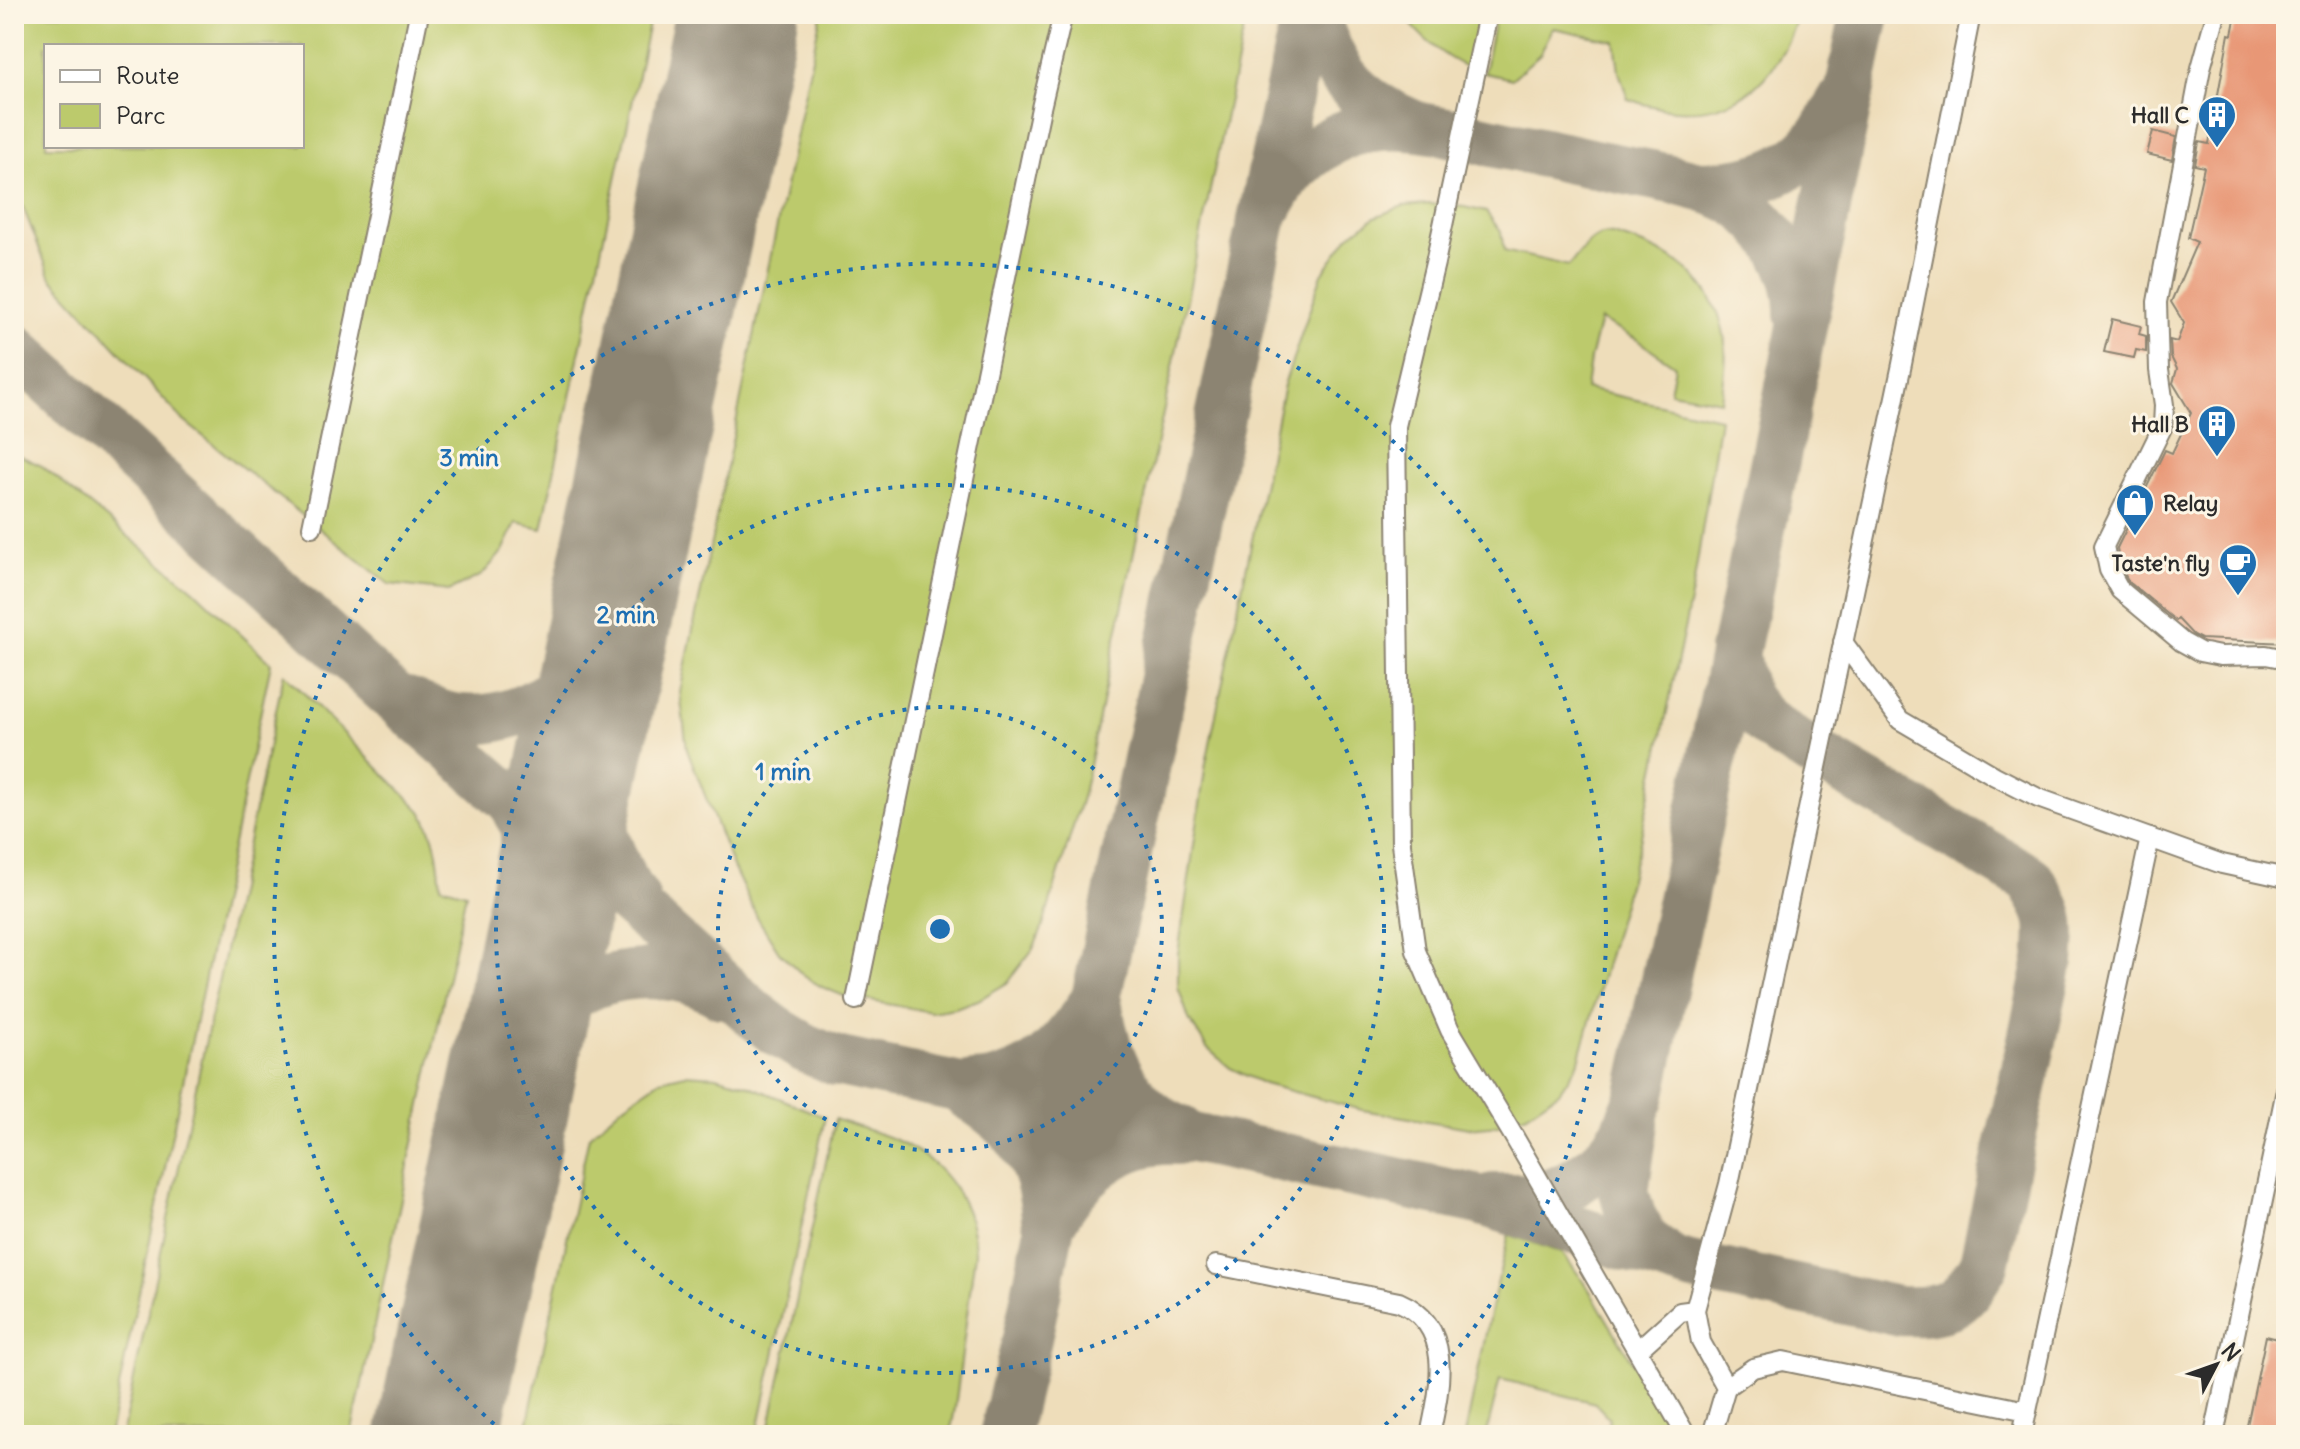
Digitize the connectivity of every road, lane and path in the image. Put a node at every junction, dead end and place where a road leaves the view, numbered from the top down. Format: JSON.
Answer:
{"nodes":[{"id":1,"x":419,"y":14,"type":"edge"},
{"id":2,"x":1063,"y":14,"type":"edge"},
{"id":3,"x":1488,"y":14,"type":"edge"},
{"id":4,"x":1971,"y":14,"type":"edge"},
{"id":5,"x":2216,"y":14,"type":"edge"},
{"id":6,"x":312,"y":527,"type":"dead end"},
{"id":7,"x":1843,"y":642,"type":"junction"},
{"id":8,"x":2286,"y":659,"type":"edge"},
{"id":9,"x":2150,"y":838,"type":"junction"},
{"id":10,"x":2286,"y":878,"type":"edge"},
{"id":11,"x":856,"y":1000,"type":"dead end"},
{"id":12,"x":2286,"y":1090,"type":"edge"},
{"id":13,"x":1216,"y":1265,"type":"dead end"},
{"id":14,"x":1695,"y":1310,"type":"junction"},
{"id":15,"x":1638,"y":1350,"type":"junction"},
{"id":16,"x":1726,"y":1387,"type":"junction"},
{"id":17,"x":2027,"y":1411,"type":"junction"},
{"id":18,"x":1430,"y":1435,"type":"edge"},
{"id":19,"x":1686,"y":1435,"type":"edge"},
{"id":20,"x":1712,"y":1435,"type":"edge"},
{"id":21,"x":2022,"y":1435,"type":"edge"},
{"id":22,"x":2214,"y":1435,"type":"edge"}],
"edges":[{"from":1,"to":6,"type":"lane"},
{"from":2,"to":11,"type":"lane"},
{"from":3,"to":15,"type":"lane"},
{"from":4,"to":7,"type":"lane"},
{"from":5,"to":8,"type":"lane"},
{"from":7,"to":9,"type":"lane"},
{"from":7,"to":14,"type":"lane"},
{"from":9,"to":10,"type":"lane"},
{"from":9,"to":17,"type":"lane"},
{"from":12,"to":22,"type":"lane"},
{"from":13,"to":18,"type":"lane"},
{"from":14,"to":15,"type":"lane"},
{"from":14,"to":16,"type":"lane"},
{"from":15,"to":19,"type":"lane"},
{"from":16,"to":17,"type":"lane"},
{"from":16,"to":20,"type":"lane"},
{"from":17,"to":21,"type":"lane"}]}
